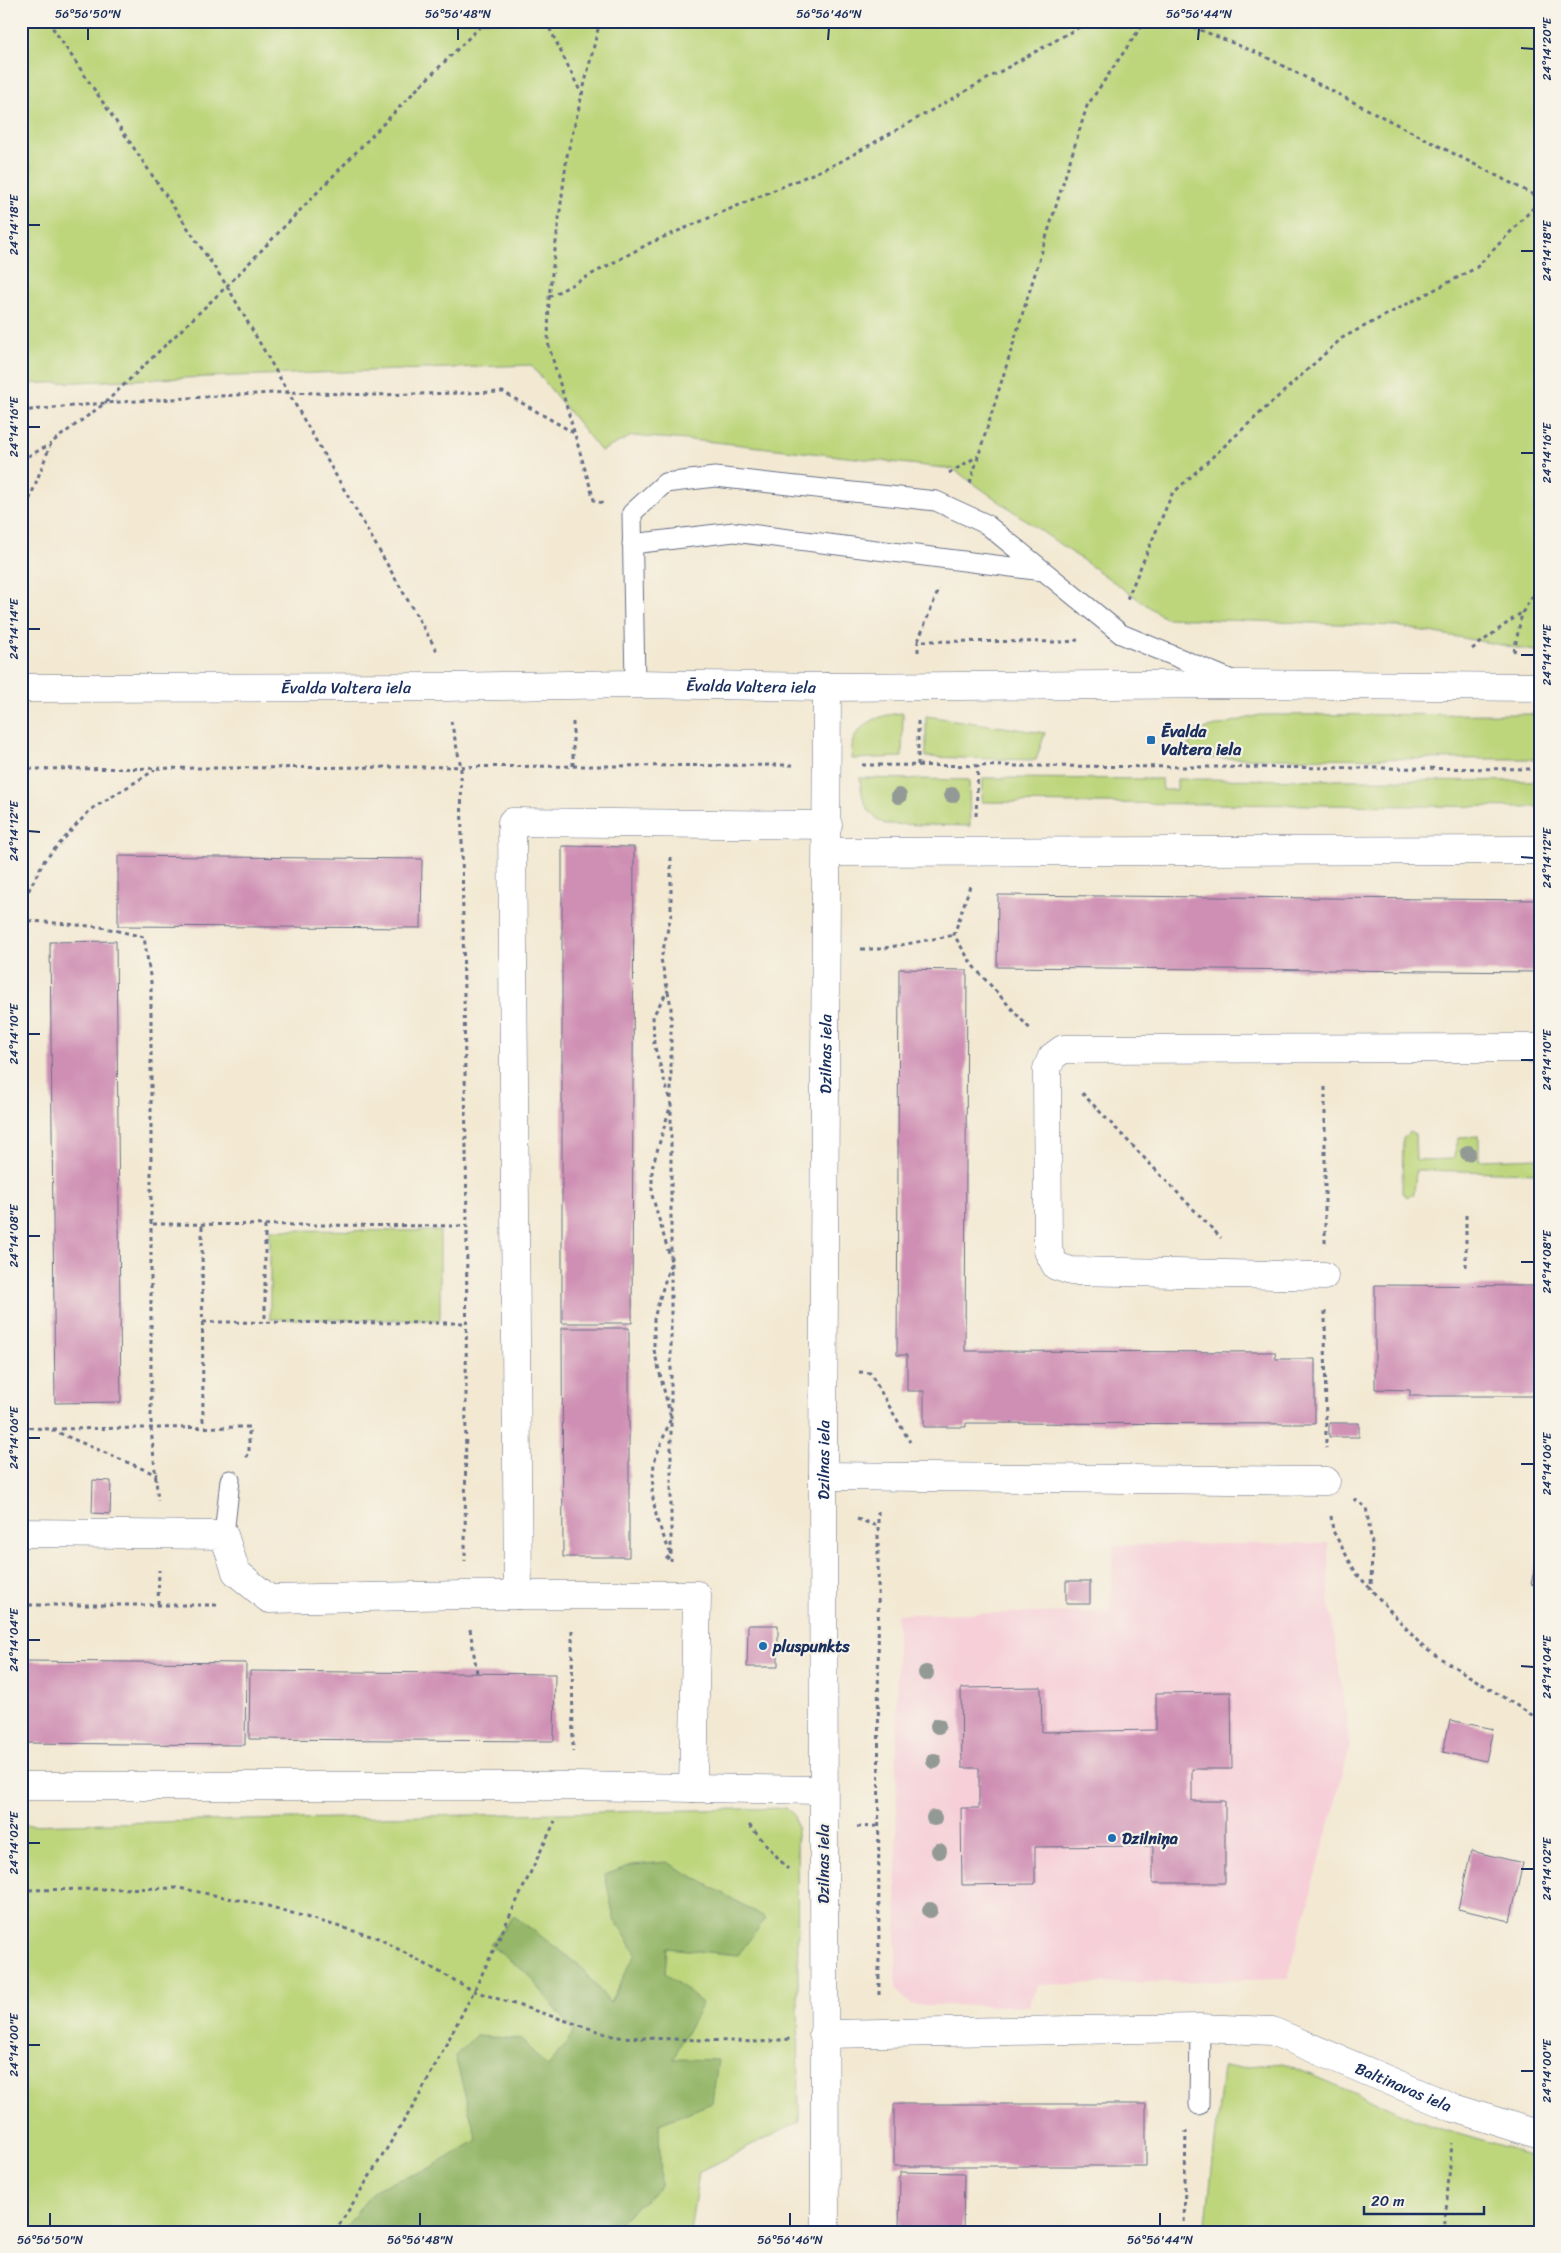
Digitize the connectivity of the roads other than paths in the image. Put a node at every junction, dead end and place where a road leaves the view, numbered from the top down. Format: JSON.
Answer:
{"nodes":[{"id":1,"x":632,"y":544,"type":"junction"},
{"id":2,"x":1044,"y":572,"type":"junction"},
{"id":3,"x":635,"y":684,"type":"junction"},
{"id":4,"x":1242,"y":684,"type":"junction"},
{"id":5,"x":827,"y":687,"type":"junction"},
{"id":6,"x":1540,"y":687,"type":"edge"},
{"id":7,"x":21,"y":688,"type":"edge"},
{"id":8,"x":828,"y":825,"type":"junction"},
{"id":9,"x":1540,"y":850,"type":"edge"},
{"id":10,"x":828,"y":852,"type":"junction"},
{"id":11,"x":1540,"y":1048,"type":"edge"},
{"id":12,"x":1324,"y":1276,"type":"dead end"},
{"id":13,"x":823,"y":1476,"type":"junction"},
{"id":14,"x":230,"y":1480,"type":"road end"},
{"id":15,"x":1326,"y":1482,"type":"road end"},
{"id":16,"x":21,"y":1533,"type":"edge"},
{"id":17,"x":224,"y":1535,"type":"junction"},
{"id":18,"x":518,"y":1595,"type":"junction"},
{"id":19,"x":21,"y":1786,"type":"edge"},
{"id":20,"x":705,"y":1788,"type":"junction"},
{"id":21,"x":822,"y":1790,"type":"junction"},
{"id":22,"x":1200,"y":2028,"type":"junction"},
{"id":23,"x":823,"y":2034,"type":"junction"},
{"id":24,"x":1199,"y":2105,"type":"road end"},
{"id":25,"x":1540,"y":2135,"type":"edge"},
{"id":26,"x":824,"y":2232,"type":"edge"}],
"edges":[{"from":1,"to":2,"type":"lane"},
{"from":1,"to":2,"type":"lane"},
{"from":1,"to":3,"type":"lane"},
{"from":2,"to":4,"type":"lane"},
{"from":3,"to":5,"type":"street","name":"Ēvalda Valtera iela"},
{"from":3,"to":7,"type":"street","name":"Ēvalda Valtera iela"},
{"from":4,"to":5,"type":"street","name":"Ēvalda Valtera iela"},
{"from":4,"to":6,"type":"street","name":"Ēvalda Valtera iela"},
{"from":5,"to":8,"type":"street","name":"Dzilnas iela"},
{"from":8,"to":10,"type":"street","name":"Dzilnas iela"},
{"from":8,"to":18,"type":"street"},
{"from":9,"to":10,"type":"street"},
{"from":10,"to":13,"type":"street","name":"Dzilnas iela"},
{"from":11,"to":12,"type":"street"},
{"from":13,"to":15,"type":"street"},
{"from":13,"to":21,"type":"street","name":"Dzilnas iela"},
{"from":14,"to":17,"type":"lane"},
{"from":16,"to":17,"type":"street"},
{"from":17,"to":18,"type":"street"},
{"from":18,"to":20,"type":"street"},
{"from":19,"to":20,"type":"street"},
{"from":20,"to":21,"type":"street"},
{"from":21,"to":23,"type":"street","name":"Dzilnas iela"},
{"from":22,"to":23,"type":"street"},
{"from":22,"to":24,"type":"lane"},
{"from":22,"to":25,"type":"street","name":"Baltinavas iela"},
{"from":23,"to":26,"type":"street","name":"Dzilnas iela"}]}
